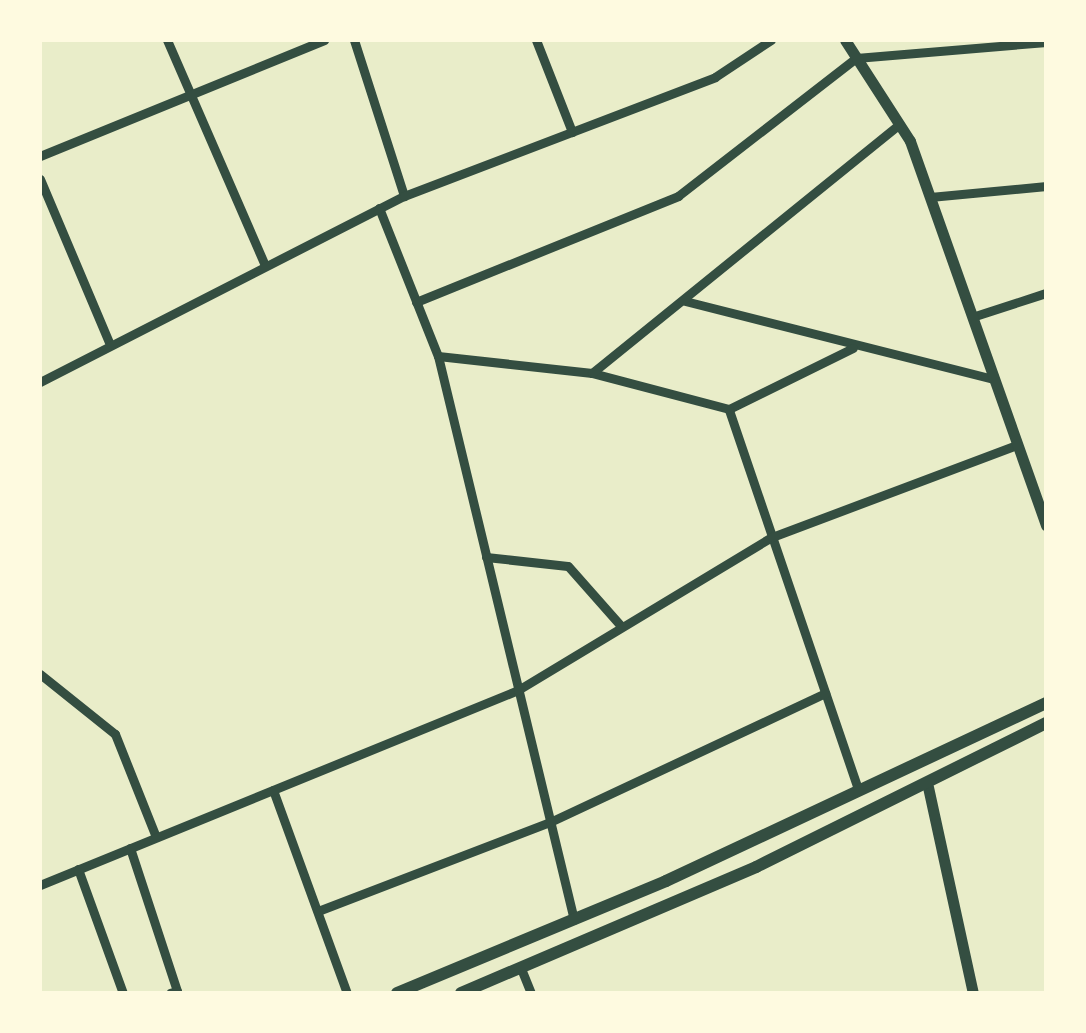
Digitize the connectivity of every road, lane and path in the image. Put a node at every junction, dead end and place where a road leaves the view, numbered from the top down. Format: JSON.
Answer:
{"nodes":[{"id":1,"x":167,"y":40,"type":"edge"},
{"id":2,"x":324,"y":40,"type":"edge"},
{"id":3,"x":354,"y":40,"type":"edge"},
{"id":4,"x":536,"y":40,"type":"edge"},
{"id":5,"x":771,"y":40,"type":"edge"},
{"id":6,"x":845,"y":40,"type":"edge"},
{"id":7,"x":1046,"y":42,"type":"edge"},
{"id":8,"x":856,"y":58,"type":"junction"},
{"id":9,"x":190,"y":95,"type":"junction"},
{"id":10,"x":899,"y":124,"type":"junction"},
{"id":11,"x":572,"y":132,"type":"junction"},
{"id":12,"x":40,"y":156,"type":"edge"},
{"id":13,"x":40,"y":179,"type":"edge"},
{"id":14,"x":1046,"y":186,"type":"edge"},
{"id":15,"x":404,"y":196,"type":"junction"},
{"id":16,"x":930,"y":197,"type":"junction"},
{"id":17,"x":379,"y":208,"type":"junction"},
{"id":18,"x":265,"y":265,"type":"junction"},
{"id":19,"x":1046,"y":293,"type":"edge"},
{"id":20,"x":685,"y":301,"type":"junction"},
{"id":21,"x":416,"y":302,"type":"junction"},
{"id":22,"x":972,"y":317,"type":"junction"},
{"id":23,"x":109,"y":342,"type":"junction"},
{"id":24,"x":853,"y":348,"type":"junction"},
{"id":25,"x":438,"y":356,"type":"junction"},
{"id":26,"x":592,"y":373,"type":"junction"},
{"id":27,"x":994,"y":379,"type":"junction"},
{"id":28,"x":40,"y":382,"type":"edge"},
{"id":29,"x":729,"y":409,"type":"junction"},
{"id":30,"x":1017,"y":444,"type":"junction"},
{"id":31,"x":1046,"y":526,"type":"edge"},
{"id":32,"x":772,"y":536,"type":"junction"},
{"id":33,"x":486,"y":557,"type":"junction"},
{"id":34,"x":622,"y":627,"type":"junction"},
{"id":35,"x":40,"y":674,"type":"edge"},
{"id":36,"x":518,"y":690,"type":"junction"},
{"id":37,"x":825,"y":692,"type":"junction"},
{"id":38,"x":1046,"y":703,"type":"edge"},
{"id":39,"x":1046,"y":724,"type":"edge"},
{"id":40,"x":928,"y":787,"type":"junction"},
{"id":41,"x":858,"y":789,"type":"junction"},
{"id":42,"x":273,"y":790,"type":"junction"},
{"id":43,"x":550,"y":822,"type":"junction"},
{"id":44,"x":156,"y":838,"type":"junction"},
{"id":45,"x":130,"y":848,"type":"junction"},
{"id":46,"x":78,"y":870,"type":"junction"},
{"id":47,"x":40,"y":885,"type":"edge"},
{"id":48,"x":318,"y":911,"type":"junction"},
{"id":49,"x":574,"y":920,"type":"junction"},
{"id":50,"x":522,"y":971,"type":"junction"},
{"id":51,"x":123,"y":993,"type":"edge"},
{"id":52,"x":170,"y":993,"type":"edge"},
{"id":53,"x":347,"y":993,"type":"edge"},
{"id":54,"x":396,"y":993,"type":"edge"},
{"id":55,"x":460,"y":993,"type":"edge"},
{"id":56,"x":531,"y":993,"type":"edge"},
{"id":57,"x":972,"y":993,"type":"edge"}],
"edges":[{"from":1,"to":9,"type":"street"},
{"from":2,"to":9,"type":"street"},
{"from":3,"to":15,"type":"street"},
{"from":4,"to":11,"type":"street"},
{"from":5,"to":11,"type":"street"},
{"from":6,"to":8,"type":"street"},
{"from":7,"to":8,"type":"street"},
{"from":8,"to":10,"type":"street"},
{"from":8,"to":21,"type":"street"},
{"from":9,"to":12,"type":"street"},
{"from":9,"to":18,"type":"street"},
{"from":10,"to":16,"type":"street"},
{"from":10,"to":20,"type":"street"},
{"from":11,"to":15,"type":"street"},
{"from":13,"to":23,"type":"street"},
{"from":14,"to":16,"type":"street"},
{"from":15,"to":17,"type":"street"},
{"from":16,"to":22,"type":"street"},
{"from":17,"to":18,"type":"street"},
{"from":17,"to":21,"type":"street"},
{"from":18,"to":23,"type":"street"},
{"from":19,"to":22,"type":"street"},
{"from":20,"to":24,"type":"street"},
{"from":20,"to":26,"type":"street"},
{"from":21,"to":25,"type":"street"},
{"from":22,"to":27,"type":"street"},
{"from":23,"to":28,"type":"street"},
{"from":24,"to":27,"type":"street"},
{"from":24,"to":29,"type":"street"},
{"from":25,"to":26,"type":"street"},
{"from":25,"to":33,"type":"street"},
{"from":26,"to":29,"type":"street"},
{"from":27,"to":30,"type":"street"},
{"from":29,"to":32,"type":"street"},
{"from":30,"to":31,"type":"street"},
{"from":30,"to":32,"type":"street"},
{"from":32,"to":34,"type":"street"},
{"from":32,"to":37,"type":"street"},
{"from":33,"to":34,"type":"street"},
{"from":33,"to":36,"type":"street"},
{"from":34,"to":36,"type":"street"},
{"from":35,"to":44,"type":"street"},
{"from":36,"to":42,"type":"street"},
{"from":36,"to":43,"type":"street"},
{"from":37,"to":41,"type":"street"},
{"from":37,"to":43,"type":"street"},
{"from":38,"to":41,"type":"main road"},
{"from":39,"to":40,"type":"main road"},
{"from":40,"to":50,"type":"main road"},
{"from":40,"to":57,"type":"street"},
{"from":41,"to":49,"type":"main road"},
{"from":42,"to":44,"type":"street"},
{"from":42,"to":48,"type":"street"},
{"from":43,"to":48,"type":"street"},
{"from":43,"to":49,"type":"street"},
{"from":44,"to":45,"type":"street"},
{"from":45,"to":46,"type":"street"},
{"from":45,"to":52,"type":"street"},
{"from":46,"to":47,"type":"street"},
{"from":46,"to":51,"type":"street"},
{"from":48,"to":53,"type":"street"},
{"from":49,"to":54,"type":"main road"},
{"from":50,"to":55,"type":"main road"},
{"from":50,"to":56,"type":"street"}]}
